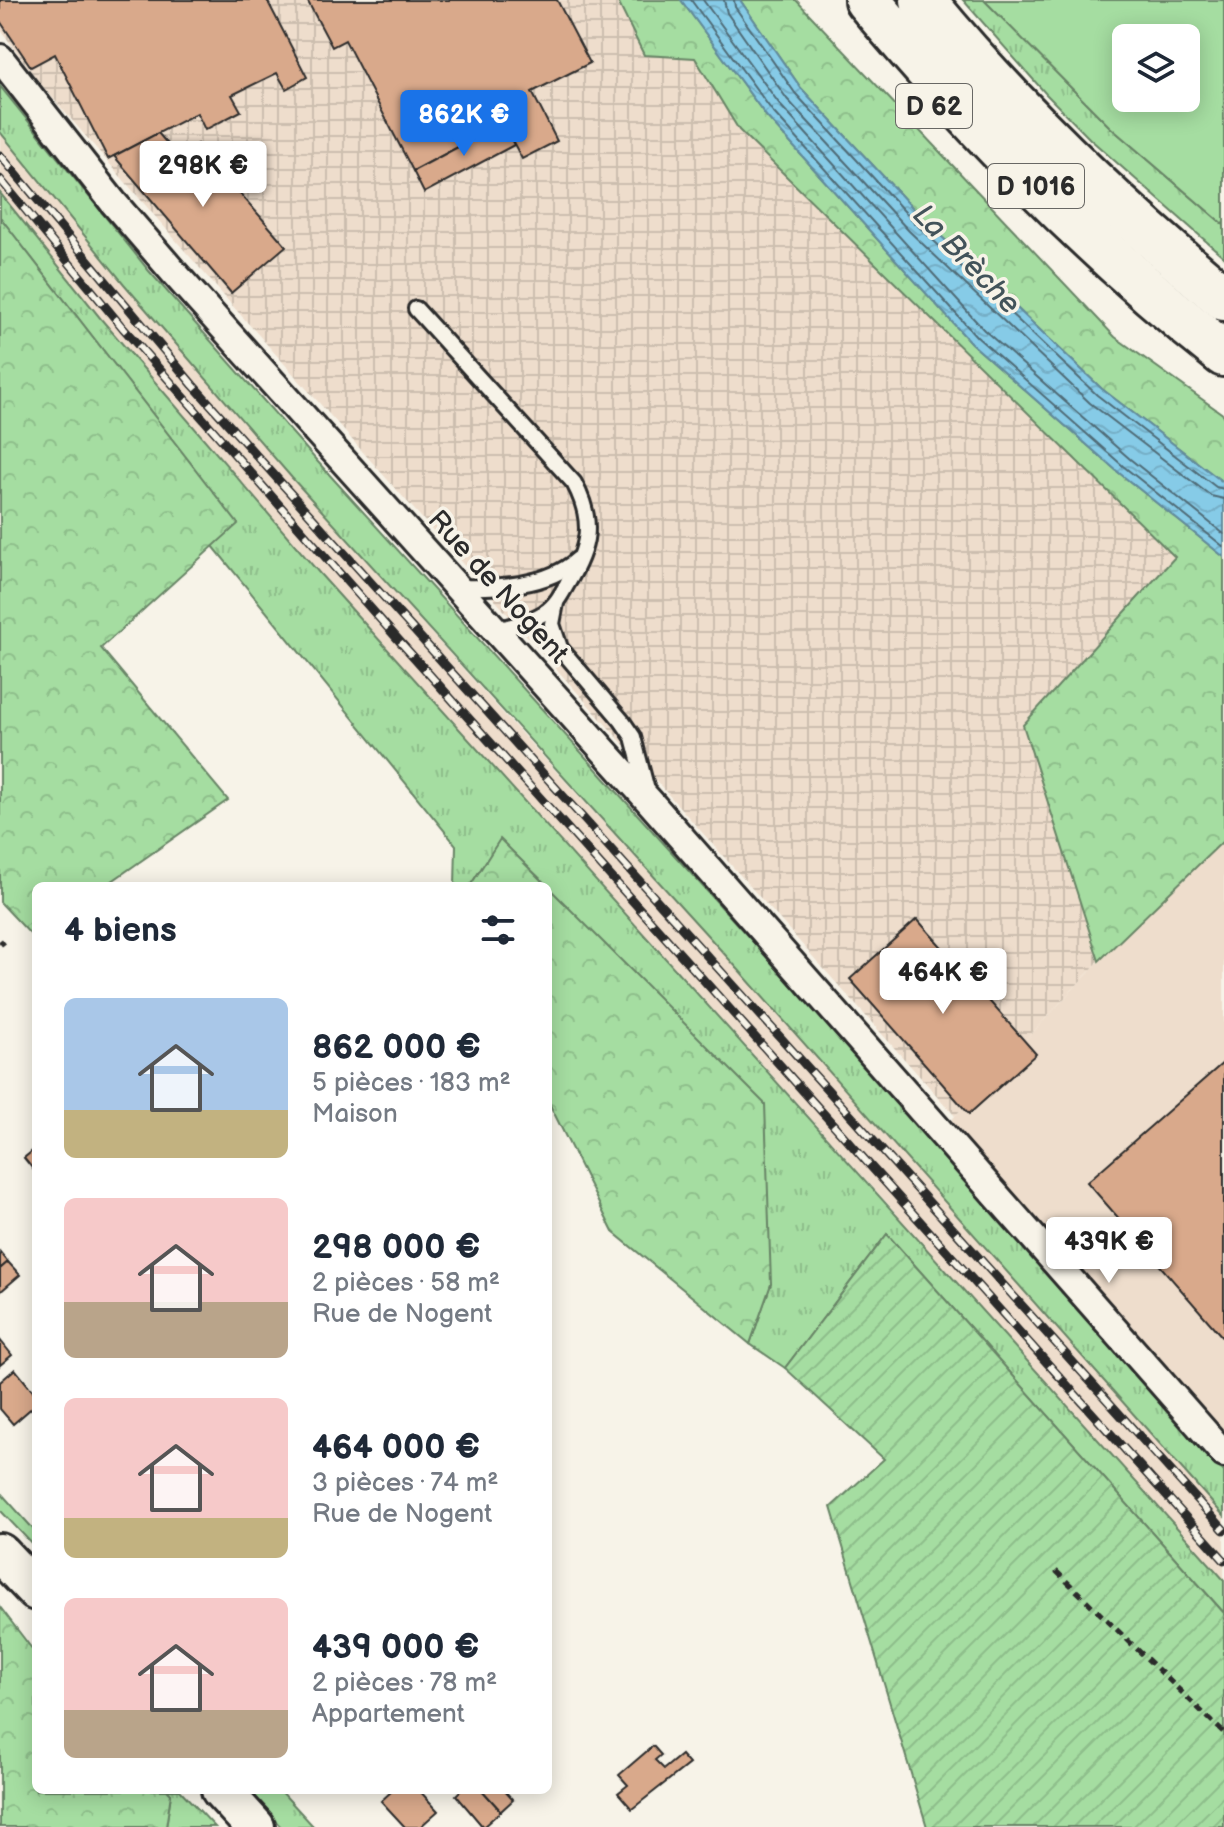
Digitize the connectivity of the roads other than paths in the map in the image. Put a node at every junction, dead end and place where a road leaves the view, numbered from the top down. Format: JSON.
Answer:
{"nodes":[{"id":1,"x":836,"y":0,"type":"edge"},
{"id":2,"x":867,"y":0,"type":"edge"},
{"id":3,"x":923,"y":0,"type":"edge"},
{"id":4,"x":0,"y":58,"type":"edge"},
{"id":5,"x":1046,"y":195,"type":"junction"},
{"id":6,"x":1224,"y":298,"type":"edge"},
{"id":7,"x":416,"y":309,"type":"dead end"},
{"id":8,"x":1224,"y":354,"type":"edge"},
{"id":9,"x":584,"y":553,"type":"junction"},
{"id":10,"x":458,"y":587,"type":"junction"},
{"id":11,"x":556,"y":603,"type":"junction"},
{"id":12,"x":496,"y":630,"type":"junction"},
{"id":13,"x":650,"y":802,"type":"junction"},
{"id":14,"x":1224,"y":1454,"type":"edge"},
{"id":15,"x":0,"y":1553,"type":"edge"},
{"id":16,"x":32,"y":1587,"type":"edge"},
{"id":17,"x":225,"y":1794,"type":"edge"},
{"id":18,"x":255,"y":1827,"type":"edge"}],
"edges":[{"from":1,"to":5,"type":"highway","number":"D 62"},
{"from":2,"to":5,"type":"highway","number":"D 1016"},
{"from":3,"to":6,"type":"highway","number":"D 1016"},
{"from":4,"to":10,"type":"street","name":"Rue de Nogent"},
{"from":5,"to":8,"type":"highway","number":"D 1016"},
{"from":7,"to":9,"type":"lane"},
{"from":9,"to":10,"type":"lane"},
{"from":9,"to":11,"type":"lane"},
{"from":10,"to":12,"type":"street","name":"Rue de Nogent"},
{"from":11,"to":12,"type":"lane"},
{"from":11,"to":13,"type":"lane"},
{"from":12,"to":13,"type":"street","name":"Rue de Nogent"},
{"from":13,"to":14,"type":"street","name":"Rue de Nogent"},
{"from":15,"to":16,"type":"main road"},
{"from":17,"to":18,"type":"main road"}]}
